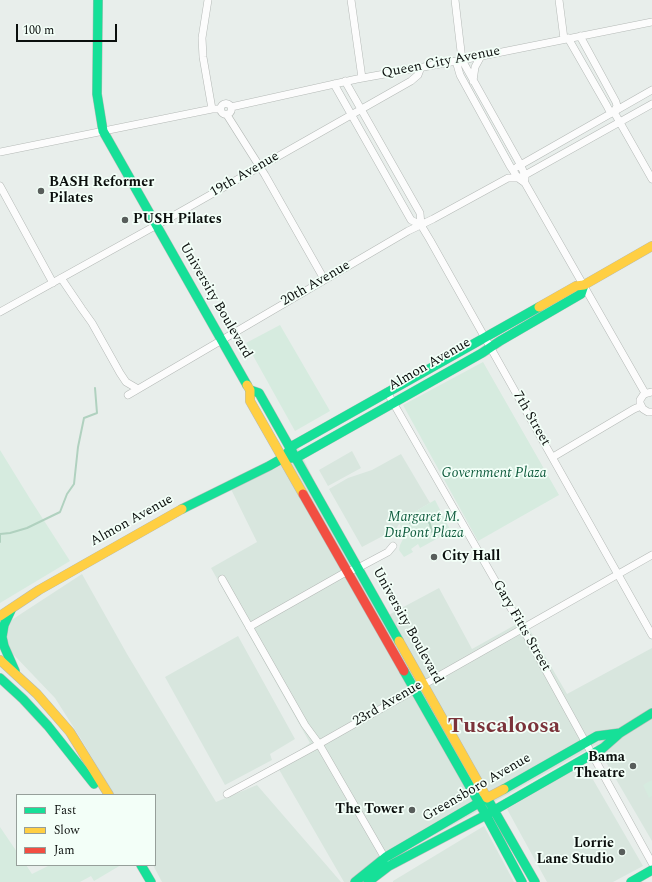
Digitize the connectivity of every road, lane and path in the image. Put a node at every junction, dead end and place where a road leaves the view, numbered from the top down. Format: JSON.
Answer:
{"nodes":[{"id":1,"x":98,"y":0,"type":"edge"},
{"id":2,"x":208,"y":0,"type":"edge"},
{"id":3,"x":352,"y":0,"type":"edge"},
{"id":4,"x":455,"y":0,"type":"edge"},
{"id":5,"x":559,"y":0,"type":"edge"},
{"id":6,"x":652,"y":22,"type":"edge"},
{"id":7,"x":580,"y":36,"type":"junction"},
{"id":8,"x":566,"y":39,"type":"junction"},
{"id":9,"x":481,"y":56,"type":"junction"},
{"id":10,"x":459,"y":60,"type":"junction"},
{"id":11,"x":421,"y":67,"type":"junction"},
{"id":12,"x":362,"y":78,"type":"junction"},
{"id":13,"x":345,"y":81,"type":"junction"},
{"id":14,"x":473,"y":81,"type":"junction"},
{"id":15,"x":334,"y":84,"type":"junction"},
{"id":16,"x":652,"y":90,"type":"edge"},
{"id":17,"x":652,"y":104,"type":"edge"},
{"id":18,"x":231,"y":107,"type":"junction"},
{"id":19,"x":212,"y":109,"type":"junction"},
{"id":20,"x":220,"y":109,"type":"junction"},
{"id":21,"x":361,"y":109,"type":"junction"},
{"id":22,"x":614,"y":112,"type":"junction"},
{"id":23,"x":227,"y":115,"type":"junction"},
{"id":24,"x":351,"y":115,"type":"junction"},
{"id":25,"x":619,"y":123,"type":"junction"},
{"id":26,"x":103,"y":131,"type":"junction"},
{"id":27,"x":0,"y":152,"type":"edge"},
{"id":28,"x":520,"y":166,"type":"junction"},
{"id":29,"x":260,"y":167,"type":"junction"},
{"id":30,"x":513,"y":170,"type":"junction"},
{"id":31,"x":525,"y":175,"type":"junction"},
{"id":32,"x":508,"y":178,"type":"junction"},
{"id":33,"x":518,"y":178,"type":"junction"},
{"id":34,"x":652,"y":179,"type":"edge"},
{"id":35,"x":525,"y":183,"type":"junction"},
{"id":36,"x":0,"y":186,"type":"edge"},
{"id":37,"x":421,"y":225,"type":"junction"},
{"id":38,"x":156,"y":226,"type":"junction"},
{"id":39,"x":652,"y":246,"type":"edge"},
{"id":40,"x":61,"y":278,"type":"junction"},
{"id":41,"x":324,"y":279,"type":"junction"},
{"id":42,"x":53,"y":283,"type":"junction"},
{"id":43,"x":584,"y":285,"type":"junction"},
{"id":44,"x":0,"y":312,"type":"edge"},
{"id":45,"x":484,"y":338,"type":"junction"},
{"id":46,"x":221,"y":340,"type":"junction"},
{"id":47,"x":490,"y":347,"type":"junction"},
{"id":48,"x":138,"y":389,"type":"junction"},
{"id":49,"x":250,"y":390,"type":"junction"},
{"id":50,"x":387,"y":392,"type":"junction"},
{"id":51,"x":649,"y":393,"type":"edge"},
{"id":52,"x":128,"y":395,"type":"dead end"},
{"id":53,"x":393,"y":403,"type":"junction"},
{"id":54,"x":641,"y":406,"type":"junction"},
{"id":55,"x":652,"y":412,"type":"edge"},
{"id":56,"x":290,"y":448,"type":"junction"},
{"id":57,"x":283,"y":458,"type":"junction"},
{"id":58,"x":296,"y":458,"type":"junction"},
{"id":59,"x":553,"y":458,"type":"junction"},
{"id":60,"x":393,"y":546,"type":"dead end"},
{"id":61,"x":652,"y":555,"type":"edge"},
{"id":62,"x":358,"y":568,"type":"junction"},
{"id":63,"x":346,"y":572,"type":"junction"},
{"id":64,"x":618,"y":574,"type":"junction"},
{"id":65,"x":222,"y":579,"type":"dead end"},
{"id":66,"x":11,"y":610,"type":"junction"},
{"id":67,"x":0,"y":616,"type":"edge"},
{"id":68,"x":249,"y":627,"type":"junction"},
{"id":69,"x":522,"y":628,"type":"junction"},
{"id":70,"x":652,"y":635,"type":"edge"},
{"id":71,"x":0,"y":660,"type":"edge"},
{"id":72,"x":16,"y":674,"type":"junction"},
{"id":73,"x":0,"y":678,"type":"edge"},
{"id":74,"x":424,"y":684,"type":"junction"},
{"id":75,"x":413,"y":689,"type":"junction"},
{"id":76,"x":652,"y":713,"type":"edge"},
{"id":77,"x":620,"y":732,"type":"junction"},
{"id":78,"x":586,"y":742,"type":"junction"},
{"id":79,"x":319,"y":744,"type":"junction"},
{"id":80,"x":592,"y":753,"type":"junction"},
{"id":81,"x":100,"y":794,"type":"edge"},
{"id":82,"x":109,"y":794,"type":"edge"},
{"id":83,"x":227,"y":794,"type":"dead end"},
{"id":84,"x":487,"y":798,"type":"junction"},
{"id":85,"x":478,"y":803,"type":"junction"},
{"id":86,"x":494,"y":810,"type":"junction"},
{"id":87,"x":486,"y":815,"type":"junction"},
{"id":88,"x":387,"y":862,"type":"junction"},
{"id":89,"x":652,"y":863,"type":"edge"},
{"id":90,"x":142,"y":866,"type":"edge"},
{"id":91,"x":151,"y":866,"type":"edge"},
{"id":92,"x":652,"y":870,"type":"edge"},
{"id":93,"x":151,"y":882,"type":"edge"},
{"id":94,"x":159,"y":882,"type":"edge"},
{"id":95,"x":355,"y":882,"type":"edge"},
{"id":96,"x":368,"y":882,"type":"edge"},
{"id":97,"x":522,"y":882,"type":"edge"},
{"id":98,"x":535,"y":882,"type":"edge"},
{"id":99,"x":631,"y":882,"type":"edge"}],
"edges":[{"from":1,"to":26,"type":"main road","name":"University Boulevard"},
{"from":2,"to":19,"type":"street"},
{"from":3,"to":12,"type":"street"},
{"from":4,"to":10,"type":"street"},
{"from":5,"to":8,"type":"street"},
{"from":6,"to":7,"type":"street","name":"Queen City Avenue"},
{"from":7,"to":8,"type":"street","name":"Queen City Avenue"},
{"from":7,"to":22,"type":"street"},
{"from":8,"to":9,"type":"street","name":"Queen City Avenue"},
{"from":8,"to":22,"type":"street"},
{"from":9,"to":10,"type":"street","name":"Queen City Avenue"},
{"from":9,"to":14,"type":"street"},
{"from":10,"to":11,"type":"street","name":"Queen City Avenue"},
{"from":10,"to":14,"type":"street"},
{"from":10,"to":30,"type":"street"},
{"from":11,"to":12,"type":"street","name":"Queen City Avenue"},
{"from":11,"to":21,"type":"street","name":"19th Avenue"},
{"from":12,"to":13,"type":"street","name":"Queen City Avenue"},
{"from":13,"to":15,"type":"street","name":"Queen City Avenue"},
{"from":13,"to":21,"type":"street","name":"7th Street"},
{"from":14,"to":28,"type":"street"},
{"from":15,"to":18,"type":"street","name":"Queen City Avenue"},
{"from":15,"to":24,"type":"street","name":"7th Street"},
{"from":16,"to":22,"type":"street","name":"20th Avenue"},
{"from":17,"to":25,"type":"street","name":"20th Avenue"},
{"from":18,"to":20,"type":"street","name":"Queen City Avenue"},
{"from":18,"to":23,"type":"street"},
{"from":19,"to":20,"type":"street","name":"Queen City Avenue"},
{"from":19,"to":26,"type":"street","name":"Queen City Avenue"},
{"from":20,"to":23,"type":"street"},
{"from":21,"to":24,"type":"street","name":"19th Avenue"},
{"from":21,"to":37,"type":"street","name":"7th Street"},
{"from":22,"to":25,"type":"street"},
{"from":22,"to":28,"type":"street","name":"20th Avenue"},
{"from":23,"to":29,"type":"street"},
{"from":24,"to":29,"type":"street","name":"19th Avenue"},
{"from":24,"to":37,"type":"street","name":"7th Street"},
{"from":25,"to":31,"type":"street","name":"20th Avenue"},
{"from":25,"to":34,"type":"street"},
{"from":26,"to":27,"type":"street","name":"Queen City Avenue"},
{"from":26,"to":38,"type":"main road","name":"University Boulevard"},
{"from":28,"to":30,"type":"street","name":"20th Avenue"},
{"from":28,"to":31,"type":"street"},
{"from":29,"to":38,"type":"street","name":"19th Avenue"},
{"from":29,"to":41,"type":"street"},
{"from":30,"to":32,"type":"street","name":"20th Avenue"},
{"from":30,"to":33,"type":"street"},
{"from":31,"to":33,"type":"street","name":"20th Avenue"},
{"from":31,"to":35,"type":"street"},
{"from":32,"to":33,"type":"street","name":"20th Avenue"},
{"from":32,"to":37,"type":"street","name":"20th Avenue"},
{"from":33,"to":35,"type":"street"},
{"from":35,"to":43,"type":"street"},
{"from":36,"to":42,"type":"street"},
{"from":37,"to":41,"type":"street","name":"20th Avenue"},
{"from":37,"to":45,"type":"street","name":"7th Street"},
{"from":38,"to":40,"type":"street","name":"19th Avenue"},
{"from":38,"to":46,"type":"main road","name":"University Boulevard"},
{"from":39,"to":43,"type":"main road","name":"Almon Avenue"},
{"from":40,"to":42,"type":"street","name":"19th Avenue"},
{"from":40,"to":48,"type":"street"},
{"from":41,"to":46,"type":"street","name":"20th Avenue"},
{"from":42,"to":44,"type":"street","name":"19th Avenue"},
{"from":43,"to":45,"type":"main road","name":"Almon Avenue"},
{"from":43,"to":47,"type":"main road","name":"Almon Avenue"},
{"from":43,"to":51,"type":"street"},
{"from":45,"to":47,"type":"street","name":"7th Street"},
{"from":45,"to":50,"type":"main road","name":"Almon Avenue"},
{"from":46,"to":48,"type":"street","name":"20th Avenue"},
{"from":46,"to":49,"type":"main road","name":"University Boulevard"},
{"from":47,"to":53,"type":"main road","name":"Almon Avenue"},
{"from":47,"to":59,"type":"street","name":"7th Street"},
{"from":48,"to":52,"type":"street","name":"20th Avenue"},
{"from":49,"to":56,"type":"main road","name":"University Boulevard"},
{"from":49,"to":57,"type":"main road","name":"University Boulevard"},
{"from":50,"to":53,"type":"street","name":"Gary Fitts Street"},
{"from":50,"to":56,"type":"main road","name":"Almon Avenue"},
{"from":51,"to":54,"type":"street"},
{"from":53,"to":58,"type":"main road","name":"Almon Avenue"},
{"from":53,"to":69,"type":"street","name":"Gary Fitts Street"},
{"from":54,"to":55,"type":"street"},
{"from":54,"to":59,"type":"street"},
{"from":56,"to":57,"type":"main road","name":"Almon Avenue"},
{"from":56,"to":58,"type":"main road","name":"University Boulevard"},
{"from":57,"to":58,"type":"main road","name":"Almon Avenue"},
{"from":57,"to":63,"type":"main road","name":"University Boulevard"},
{"from":57,"to":66,"type":"main road","name":"Almon Avenue"},
{"from":58,"to":62,"type":"main road","name":"University Boulevard"},
{"from":59,"to":64,"type":"street","name":"7th Street"},
{"from":60,"to":62,"type":"street"},
{"from":61,"to":64,"type":"street","name":"23rd Avenue"},
{"from":62,"to":63,"type":"street"},
{"from":62,"to":74,"type":"main road","name":"University Boulevard"},
{"from":63,"to":68,"type":"street"},
{"from":63,"to":75,"type":"main road","name":"University Boulevard"},
{"from":64,"to":69,"type":"street","name":"23rd Avenue"},
{"from":64,"to":70,"type":"street","name":"7th Street"},
{"from":65,"to":68,"type":"street"},
{"from":66,"to":67,"type":"main road","name":"Almon Avenue"},
{"from":66,"to":72,"type":"main road"},
{"from":68,"to":79,"type":"street"},
{"from":69,"to":74,"type":"street","name":"23rd Avenue"},
{"from":69,"to":78,"type":"street","name":"Gary Fitts Street"},
{"from":71,"to":72,"type":"main road"},
{"from":72,"to":82,"type":"main road"},
{"from":73,"to":81,"type":"main road"},
{"from":74,"to":75,"type":"street","name":"23rd Avenue"},
{"from":74,"to":84,"type":"main road","name":"University Boulevard"},
{"from":75,"to":79,"type":"street","name":"23rd Avenue"},
{"from":75,"to":85,"type":"main road","name":"University Boulevard"},
{"from":76,"to":77,"type":"main road","name":"Greensboro Avenue"},
{"from":77,"to":78,"type":"main road","name":"Greensboro Avenue"},
{"from":77,"to":80,"type":"main road","name":"Greensboro Avenue"},
{"from":78,"to":80,"type":"street","name":"Gary Fitts Street"},
{"from":78,"to":84,"type":"main road","name":"Greensboro Avenue"},
{"from":79,"to":83,"type":"street","name":"23rd Avenue"},
{"from":79,"to":88,"type":"street"},
{"from":80,"to":86,"type":"main road","name":"Greensboro Avenue"},
{"from":80,"to":89,"type":"street","name":"Gary Fitts Street"},
{"from":84,"to":85,"type":"main road","name":"Greensboro Avenue"},
{"from":84,"to":86,"type":"main road","name":"University Boulevard"},
{"from":85,"to":87,"type":"main road","name":"University Boulevard"},
{"from":85,"to":88,"type":"main road","name":"Greensboro Avenue"},
{"from":86,"to":87,"type":"main road","name":"Greensboro Avenue"},
{"from":86,"to":98,"type":"main road","name":"University Boulevard"},
{"from":87,"to":88,"type":"main road","name":"Greensboro Avenue"},
{"from":87,"to":97,"type":"main road","name":"University Boulevard"},
{"from":88,"to":95,"type":"main road","name":"Greensboro Avenue"},
{"from":88,"to":96,"type":"main road","name":"Greensboro Avenue"},
{"from":90,"to":93,"type":"main road"},
{"from":91,"to":94,"type":"main road"},
{"from":92,"to":99,"type":"main road"}]}
